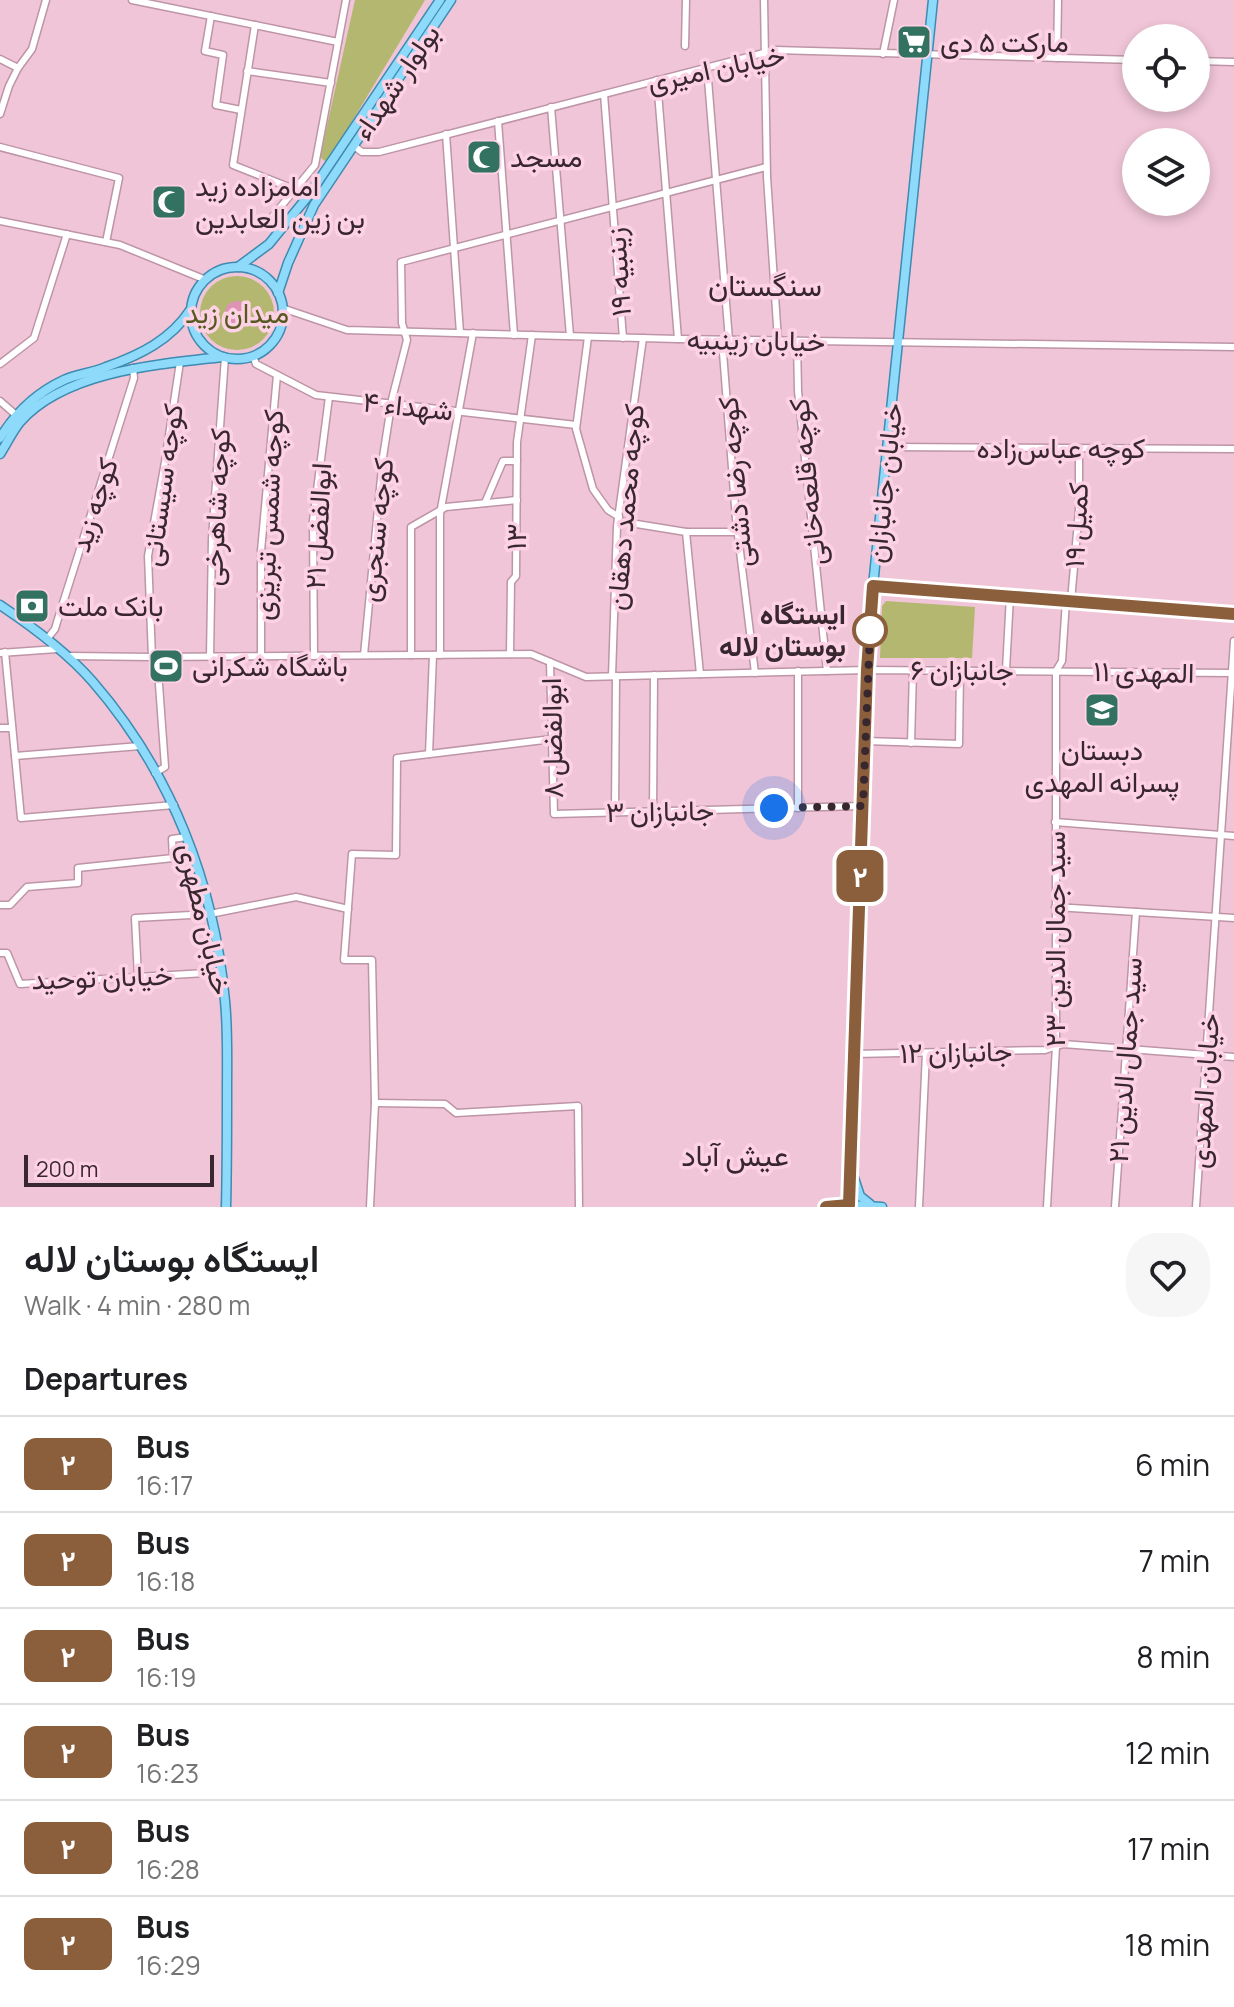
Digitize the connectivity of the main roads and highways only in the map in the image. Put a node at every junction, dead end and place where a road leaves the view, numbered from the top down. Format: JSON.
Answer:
{"nodes":[{"id":1,"x":451,"y":0,"type":"edge"},
{"id":2,"x":933,"y":0,"type":"edge"},
{"id":3,"x":439,"y":1,"type":"edge"},
{"id":4,"x":398,"y":72,"type":"junction"},
{"id":5,"x":238,"y":267,"type":"junction"},
{"id":6,"x":278,"y":293,"type":"junction"},
{"id":7,"x":192,"y":308,"type":"junction"},
{"id":8,"x":225,"y":357,"type":"junction"},
{"id":9,"x":0,"y":438,"type":"edge"},
{"id":10,"x":0,"y":454,"type":"edge"},
{"id":11,"x":0,"y":605,"type":"edge"},
{"id":12,"x":850,"y":1169,"type":"junction"},
{"id":13,"x":849,"y":1206,"type":"edge"},
{"id":14,"x":226,"y":1207,"type":"edge"},
{"id":15,"x":827,"y":1207,"type":"edge"},
{"id":16,"x":879,"y":1207,"type":"edge"}],
"edges":[{"from":1,"to":4,"type":"main road","name":"بولوار شهداء"},
{"from":2,"to":12,"type":"main road","name":"خیابان جانبازان"},
{"from":3,"to":4,"type":"main road","name":"بولوار شهداء"},
{"from":4,"to":5,"type":"main road","name":"بولوار شهداء"},
{"from":4,"to":6,"type":"main road","name":"بولوار شهداء"},
{"from":5,"to":6,"type":"main road"},
{"from":5,"to":7,"type":"main road"},
{"from":6,"to":8,"type":"main road"},
{"from":7,"to":8,"type":"main road"},
{"from":7,"to":9,"type":"main road"},
{"from":8,"to":10,"type":"main road"},
{"from":11,"to":14,"type":"main road","name":"خیابان مطهری"},
{"from":12,"to":13,"type":"main road","name":"خیابان جانبازان"},
{"from":12,"to":16,"type":"main road"},
{"from":13,"to":15,"type":"main road"},
{"from":13,"to":16,"type":"main road"}]}
